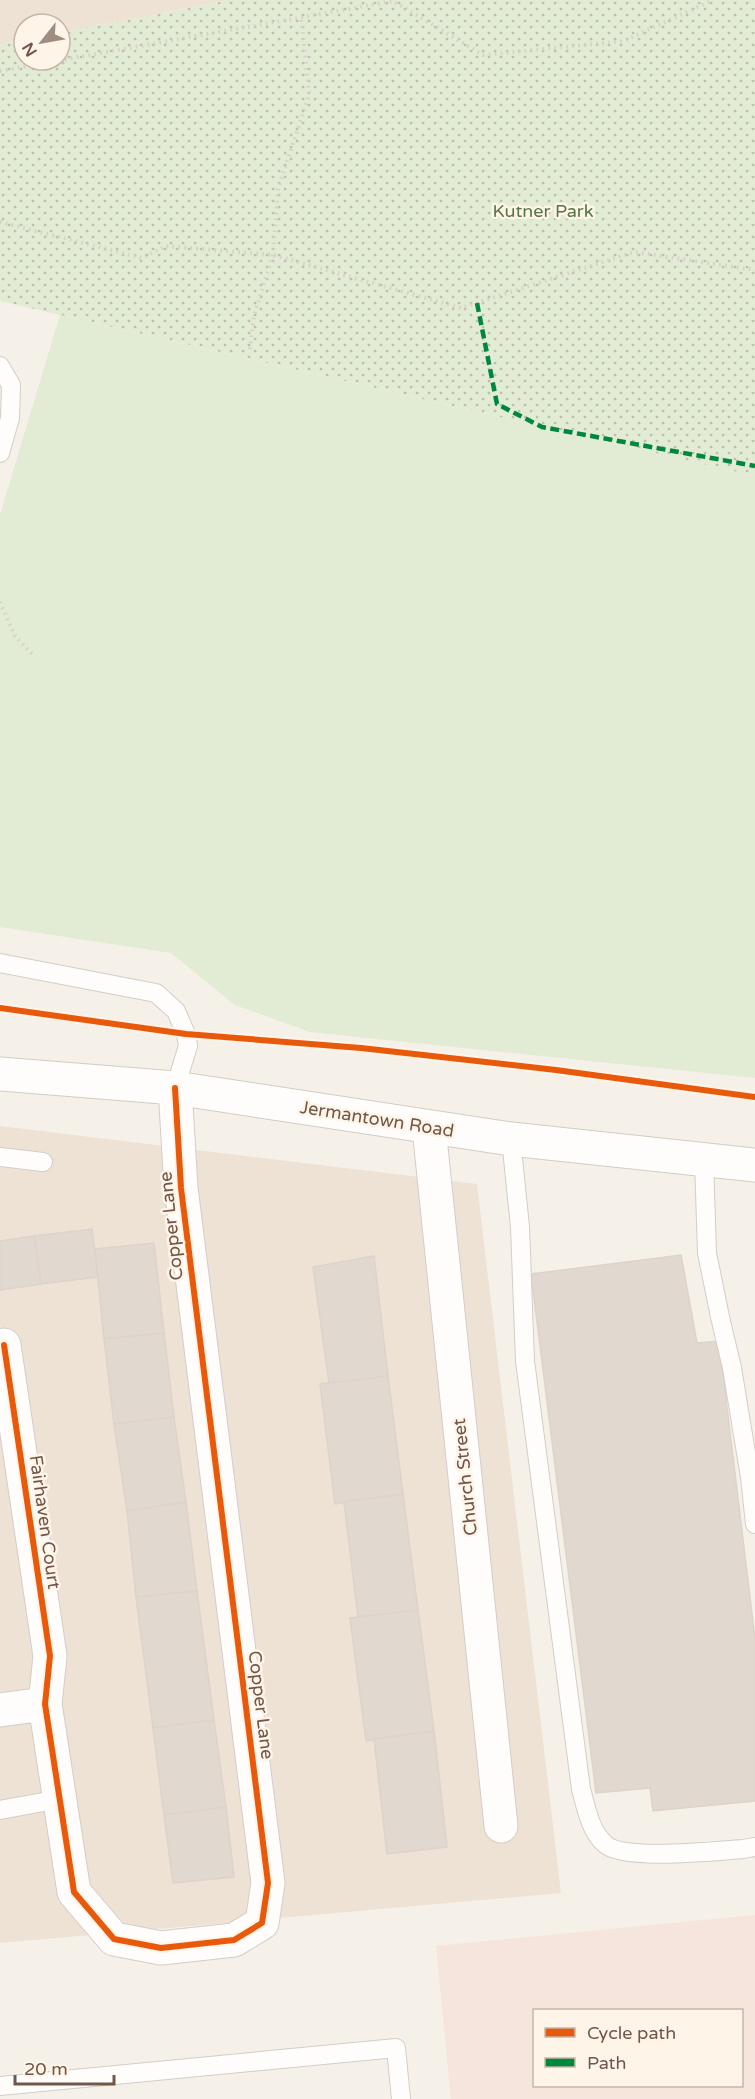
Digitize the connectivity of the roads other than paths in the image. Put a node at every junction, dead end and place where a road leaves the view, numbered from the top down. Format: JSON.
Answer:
{"nodes":[{"id":1,"x":0,"y":366,"type":"edge"},
{"id":2,"x":0,"y":453,"type":"edge"},
{"id":3,"x":0,"y":963,"type":"edge"},
{"id":4,"x":0,"y":1074,"type":"edge"},
{"id":5,"x":175,"y":1088,"type":"junction"},
{"id":6,"x":429,"y":1128,"type":"junction"},
{"id":7,"x":511,"y":1139,"type":"junction"},
{"id":8,"x":0,"y":1157,"type":"edge"},
{"id":9,"x":704,"y":1160,"type":"junction"},
{"id":10,"x":43,"y":1162,"type":"dead end"},
{"id":11,"x":755,"y":1165,"type":"edge"},
{"id":12,"x":4,"y":1345,"type":"dead end"},
{"id":13,"x":755,"y":1524,"type":"edge"},
{"id":14,"x":45,"y":1704,"type":"junction"},
{"id":15,"x":0,"y":1710,"type":"edge"},
{"id":16,"x":60,"y":1799,"type":"junction"},
{"id":17,"x":0,"y":1810,"type":"edge"},
{"id":18,"x":501,"y":1826,"type":"dead end"},
{"id":19,"x":755,"y":1846,"type":"edge"},
{"id":20,"x":0,"y":2086,"type":"edge"},
{"id":21,"x":401,"y":2099,"type":"edge"}],
"edges":[{"from":1,"to":2,"type":"lane"},
{"from":3,"to":5,"type":"lane"},
{"from":4,"to":5,"type":"street","name":"Jermantown Road"},
{"from":5,"to":6,"type":"street","name":"Jermantown Road"},
{"from":5,"to":16,"type":"street","name":"Copper Lane"},
{"from":6,"to":7,"type":"street","name":"Jermantown Road"},
{"from":6,"to":18,"type":"street","name":"Church Street"},
{"from":7,"to":9,"type":"street","name":"Jermantown Road"},
{"from":7,"to":19,"type":"lane"},
{"from":8,"to":10,"type":"lane"},
{"from":9,"to":11,"type":"street","name":"Jermantown Road"},
{"from":9,"to":13,"type":"lane"},
{"from":12,"to":14,"type":"street","name":"Fairhaven Court"},
{"from":14,"to":15,"type":"street"},
{"from":14,"to":16,"type":"street","name":"Copper Lane"},
{"from":16,"to":17,"type":"lane"},
{"from":20,"to":21,"type":"lane"}]}
